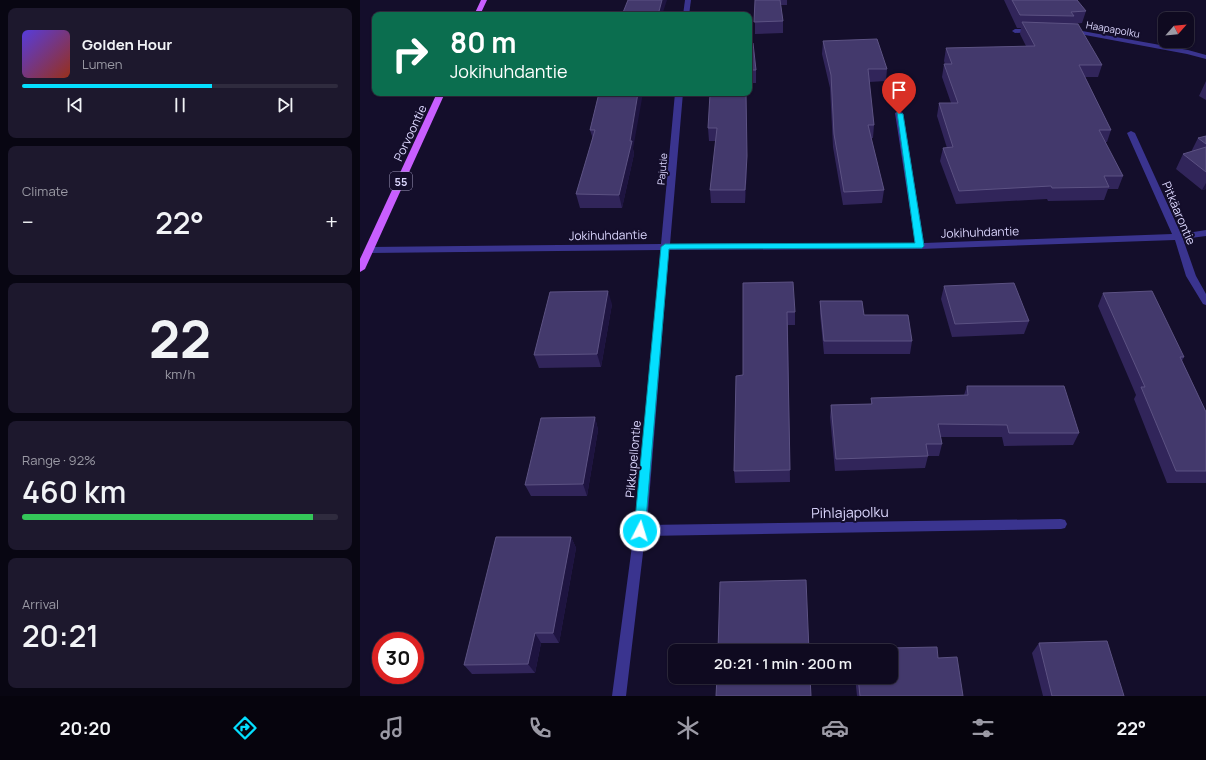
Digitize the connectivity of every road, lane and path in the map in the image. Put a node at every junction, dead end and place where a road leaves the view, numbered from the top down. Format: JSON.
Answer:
{"nodes":[{"id":1,"x":484,"y":0,"type":"edge"},
{"id":2,"x":688,"y":0,"type":"edge"},
{"id":3,"x":478,"y":12,"type":"edge"},
{"id":4,"x":686,"y":12,"type":"edge"},
{"id":5,"x":1015,"y":31,"type":"dead end"},
{"id":6,"x":1037,"y":31,"type":"edge"},
{"id":7,"x":1067,"y":31,"type":"edge"},
{"id":8,"x":1206,"y":57,"type":"edge"},
{"id":9,"x":440,"y":96,"type":"edge"},
{"id":10,"x":679,"y":96,"type":"edge"},
{"id":11,"x":899,"y":114,"type":"dead end"},
{"id":12,"x":1131,"y":134,"type":"dead end"},
{"id":13,"x":1206,"y":233,"type":"edge"},
{"id":14,"x":1178,"y":237,"type":"junction"},
{"id":15,"x":920,"y":246,"type":"junction"},
{"id":16,"x":665,"y":247,"type":"junction"},
{"id":17,"x":370,"y":250,"type":"junction"},
{"id":18,"x":360,"y":269,"type":"edge"},
{"id":19,"x":1206,"y":302,"type":"edge"},
{"id":20,"x":1061,"y":524,"type":"dead end"},
{"id":21,"x":640,"y":531,"type":"junction"},
{"id":22,"x":619,"y":696,"type":"edge"}],
"edges":[{"from":1,"to":3,"type":"main road"},
{"from":2,"to":4,"type":"street"},
{"from":5,"to":6,"type":"street"},
{"from":7,"to":8,"type":"street","name":"Haapapolku"},
{"from":9,"to":17,"type":"main road","name":"Porvoontie","number":"55"},
{"from":10,"to":16,"type":"street","name":"Pajutie"},
{"from":11,"to":15,"type":"street"},
{"from":12,"to":14,"type":"street","name":"Pitkäarontie"},
{"from":13,"to":14,"type":"street","name":"Jokihuhdantie"},
{"from":14,"to":15,"type":"street","name":"Jokihuhdantie"},
{"from":14,"to":19,"type":"street","name":"Pitkäarontie"},
{"from":15,"to":16,"type":"street","name":"Jokihuhdantie"},
{"from":16,"to":17,"type":"street","name":"Jokihuhdantie"},
{"from":16,"to":21,"type":"street","name":"Pikkupellontie"},
{"from":17,"to":18,"type":"main road","name":"Porvoontie","number":"55"},
{"from":20,"to":21,"type":"street","name":"Pihlajapolku"},
{"from":21,"to":22,"type":"street","name":"Pikkupellontie"}]}
